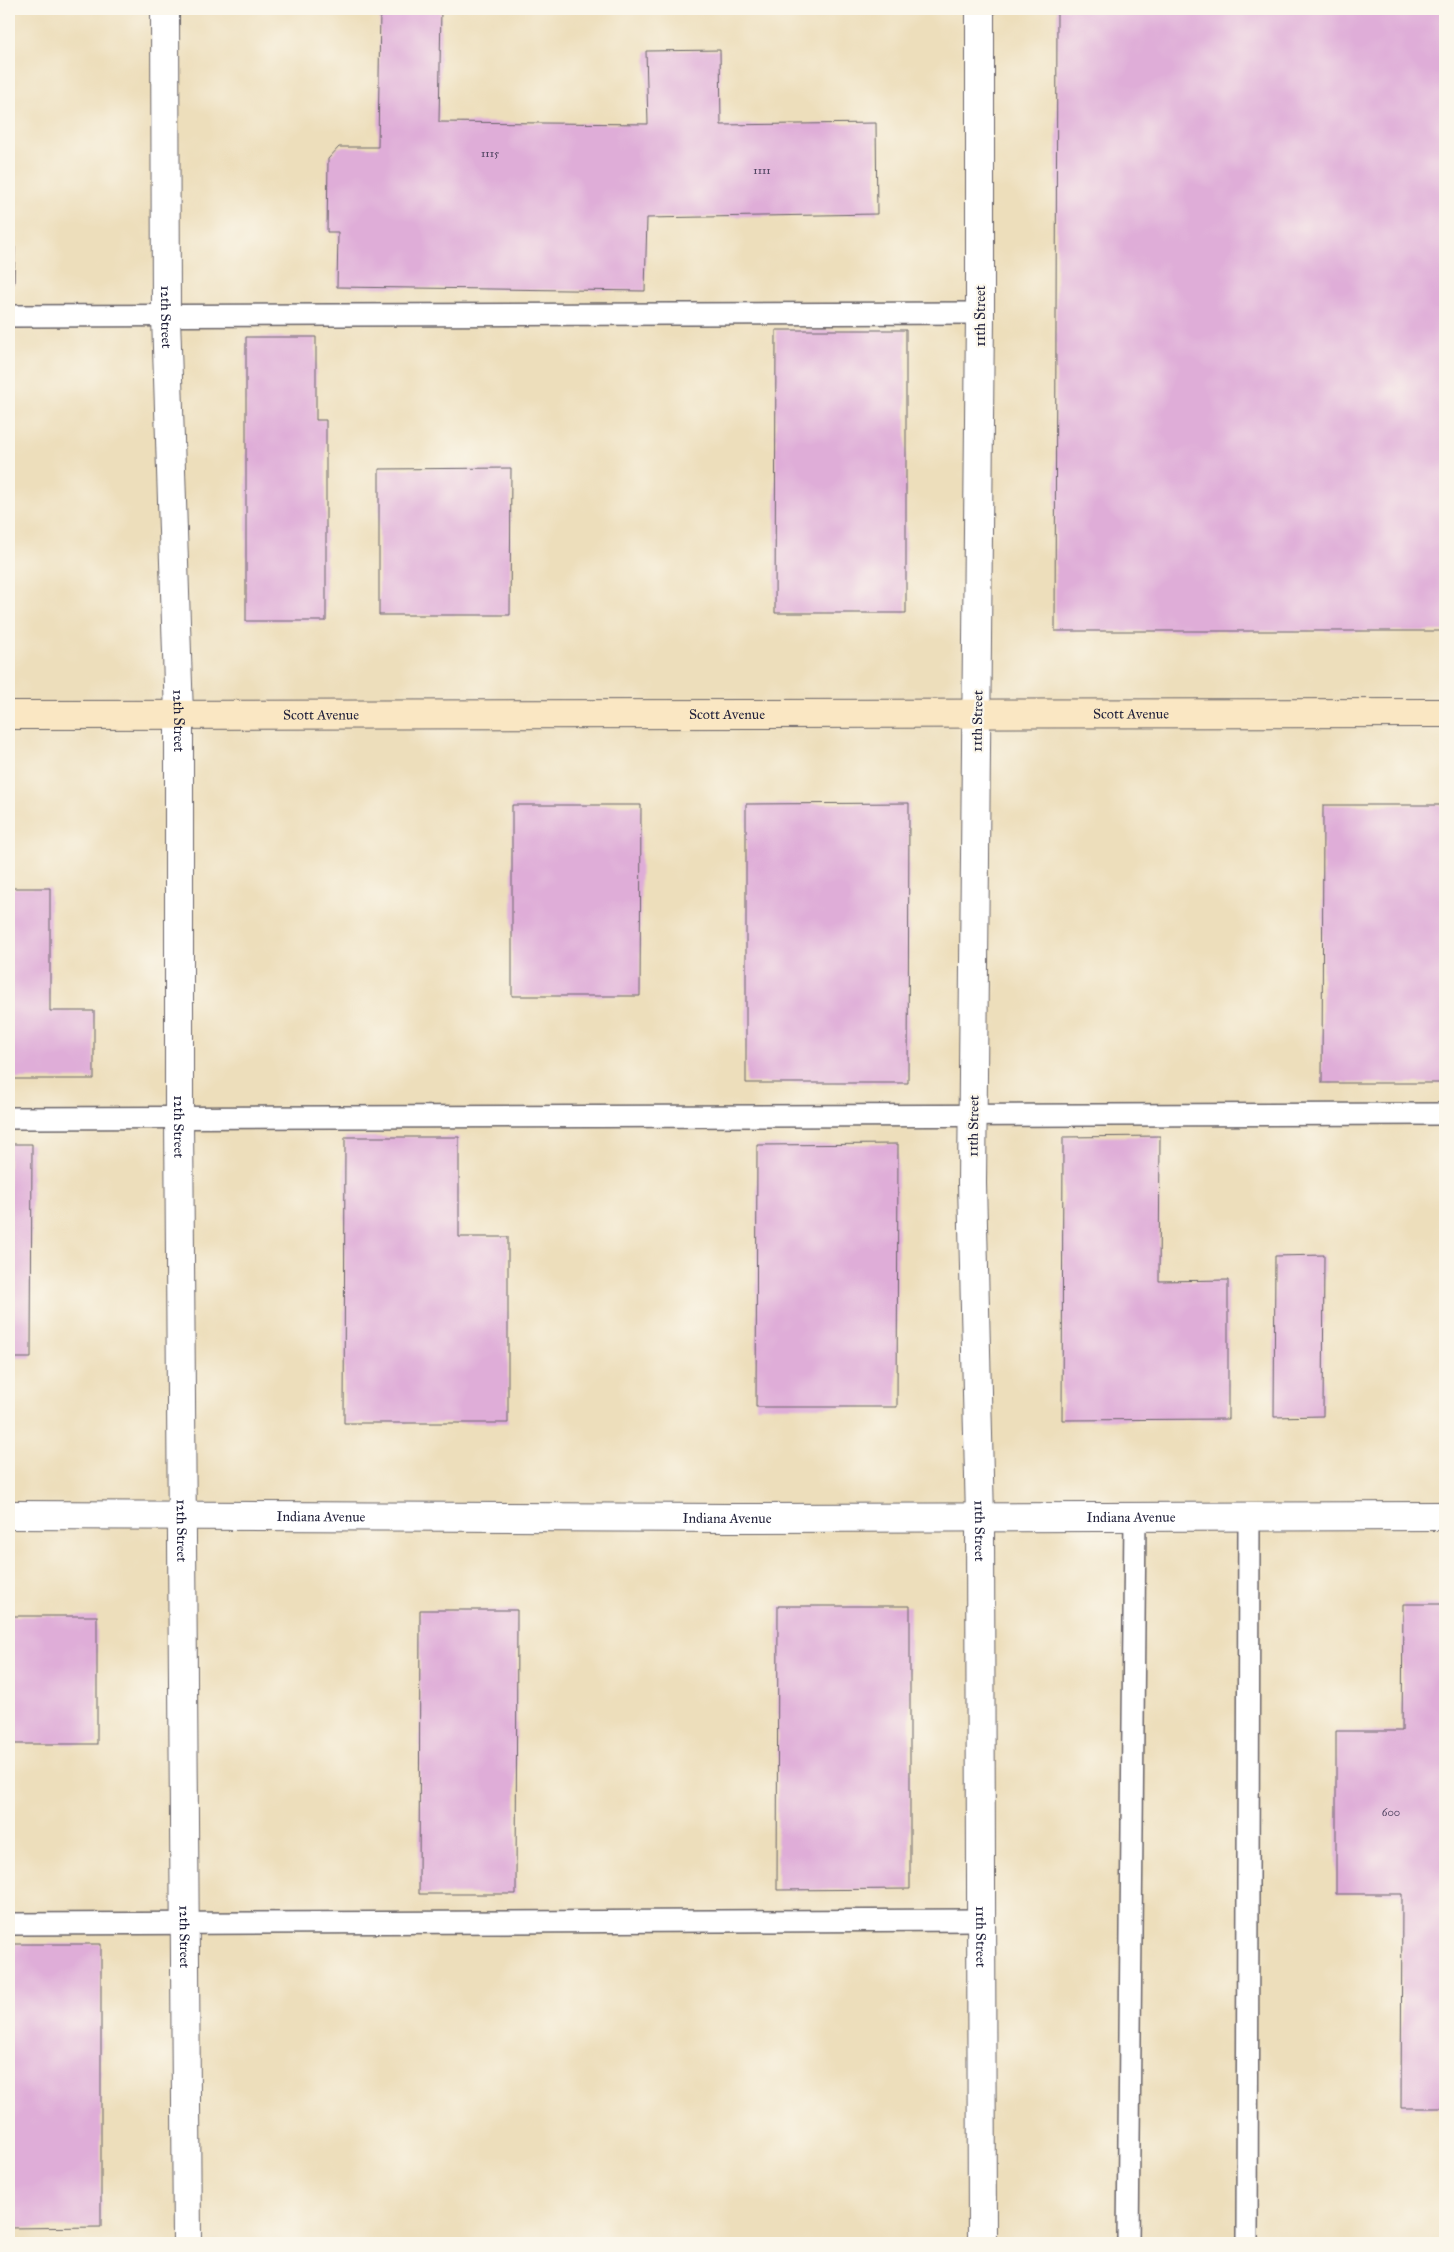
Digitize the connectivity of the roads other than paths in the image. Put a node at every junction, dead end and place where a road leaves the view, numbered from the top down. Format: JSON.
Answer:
{"nodes":[{"id":1,"x":165,"y":9,"type":"edge"},
{"id":2,"x":980,"y":9,"type":"edge"},
{"id":3,"x":980,"y":313,"type":"junction"},
{"id":4,"x":9,"y":316,"type":"edge"},
{"id":5,"x":166,"y":317,"type":"junction"},
{"id":6,"x":1445,"y":713,"type":"edge"},
{"id":7,"x":978,"y":714,"type":"junction"},
{"id":8,"x":9,"y":715,"type":"edge"},
{"id":9,"x":178,"y":715,"type":"junction"},
{"id":10,"x":1445,"y":1114,"type":"edge"},
{"id":11,"x":973,"y":1115,"type":"junction"},
{"id":12,"x":179,"y":1117,"type":"junction"},
{"id":13,"x":9,"y":1118,"type":"edge"},
{"id":14,"x":9,"y":1515,"type":"edge"},
{"id":15,"x":181,"y":1516,"type":"junction"},
{"id":16,"x":1445,"y":1516,"type":"edge"},
{"id":17,"x":1135,"y":1517,"type":"junction"},
{"id":18,"x":1248,"y":1517,"type":"junction"},
{"id":19,"x":980,"y":1518,"type":"junction"},
{"id":20,"x":982,"y":1920,"type":"junction"},
{"id":21,"x":184,"y":1923,"type":"junction"},
{"id":22,"x":9,"y":1924,"type":"edge"},
{"id":23,"x":187,"y":2243,"type":"edge"},
{"id":24,"x":982,"y":2243,"type":"edge"},
{"id":25,"x":1128,"y":2243,"type":"edge"},
{"id":26,"x":1247,"y":2243,"type":"edge"}],
"edges":[{"from":1,"to":5,"type":"street","name":"12th Street"},
{"from":2,"to":3,"type":"street","name":"11th Street"},
{"from":3,"to":5,"type":"lane"},
{"from":3,"to":7,"type":"street","name":"11th Street"},
{"from":4,"to":5,"type":"lane"},
{"from":5,"to":9,"type":"street","name":"12th Street"},
{"from":6,"to":7,"type":"main road","name":"Scott Avenue"},
{"from":7,"to":9,"type":"main road","name":"Scott Avenue"},
{"from":7,"to":11,"type":"street","name":"11th Street"},
{"from":8,"to":9,"type":"main road","name":"Scott Avenue"},
{"from":9,"to":12,"type":"street","name":"12th Street"},
{"from":10,"to":11,"type":"lane"},
{"from":11,"to":12,"type":"lane"},
{"from":11,"to":19,"type":"street","name":"11th Street"},
{"from":12,"to":13,"type":"lane"},
{"from":12,"to":15,"type":"street","name":"12th Street"},
{"from":14,"to":15,"type":"street","name":"Indiana Avenue"},
{"from":15,"to":19,"type":"street","name":"Indiana Avenue"},
{"from":15,"to":21,"type":"street","name":"12th Street"},
{"from":16,"to":18,"type":"street","name":"Indiana Avenue"},
{"from":17,"to":18,"type":"street","name":"Indiana Avenue"},
{"from":17,"to":19,"type":"street","name":"Indiana Avenue"},
{"from":17,"to":25,"type":"lane"},
{"from":18,"to":26,"type":"lane"},
{"from":19,"to":20,"type":"street","name":"11th Street"},
{"from":20,"to":21,"type":"lane"},
{"from":20,"to":24,"type":"street","name":"11th Street"},
{"from":21,"to":22,"type":"lane"},
{"from":21,"to":23,"type":"street","name":"12th Street"}]}
